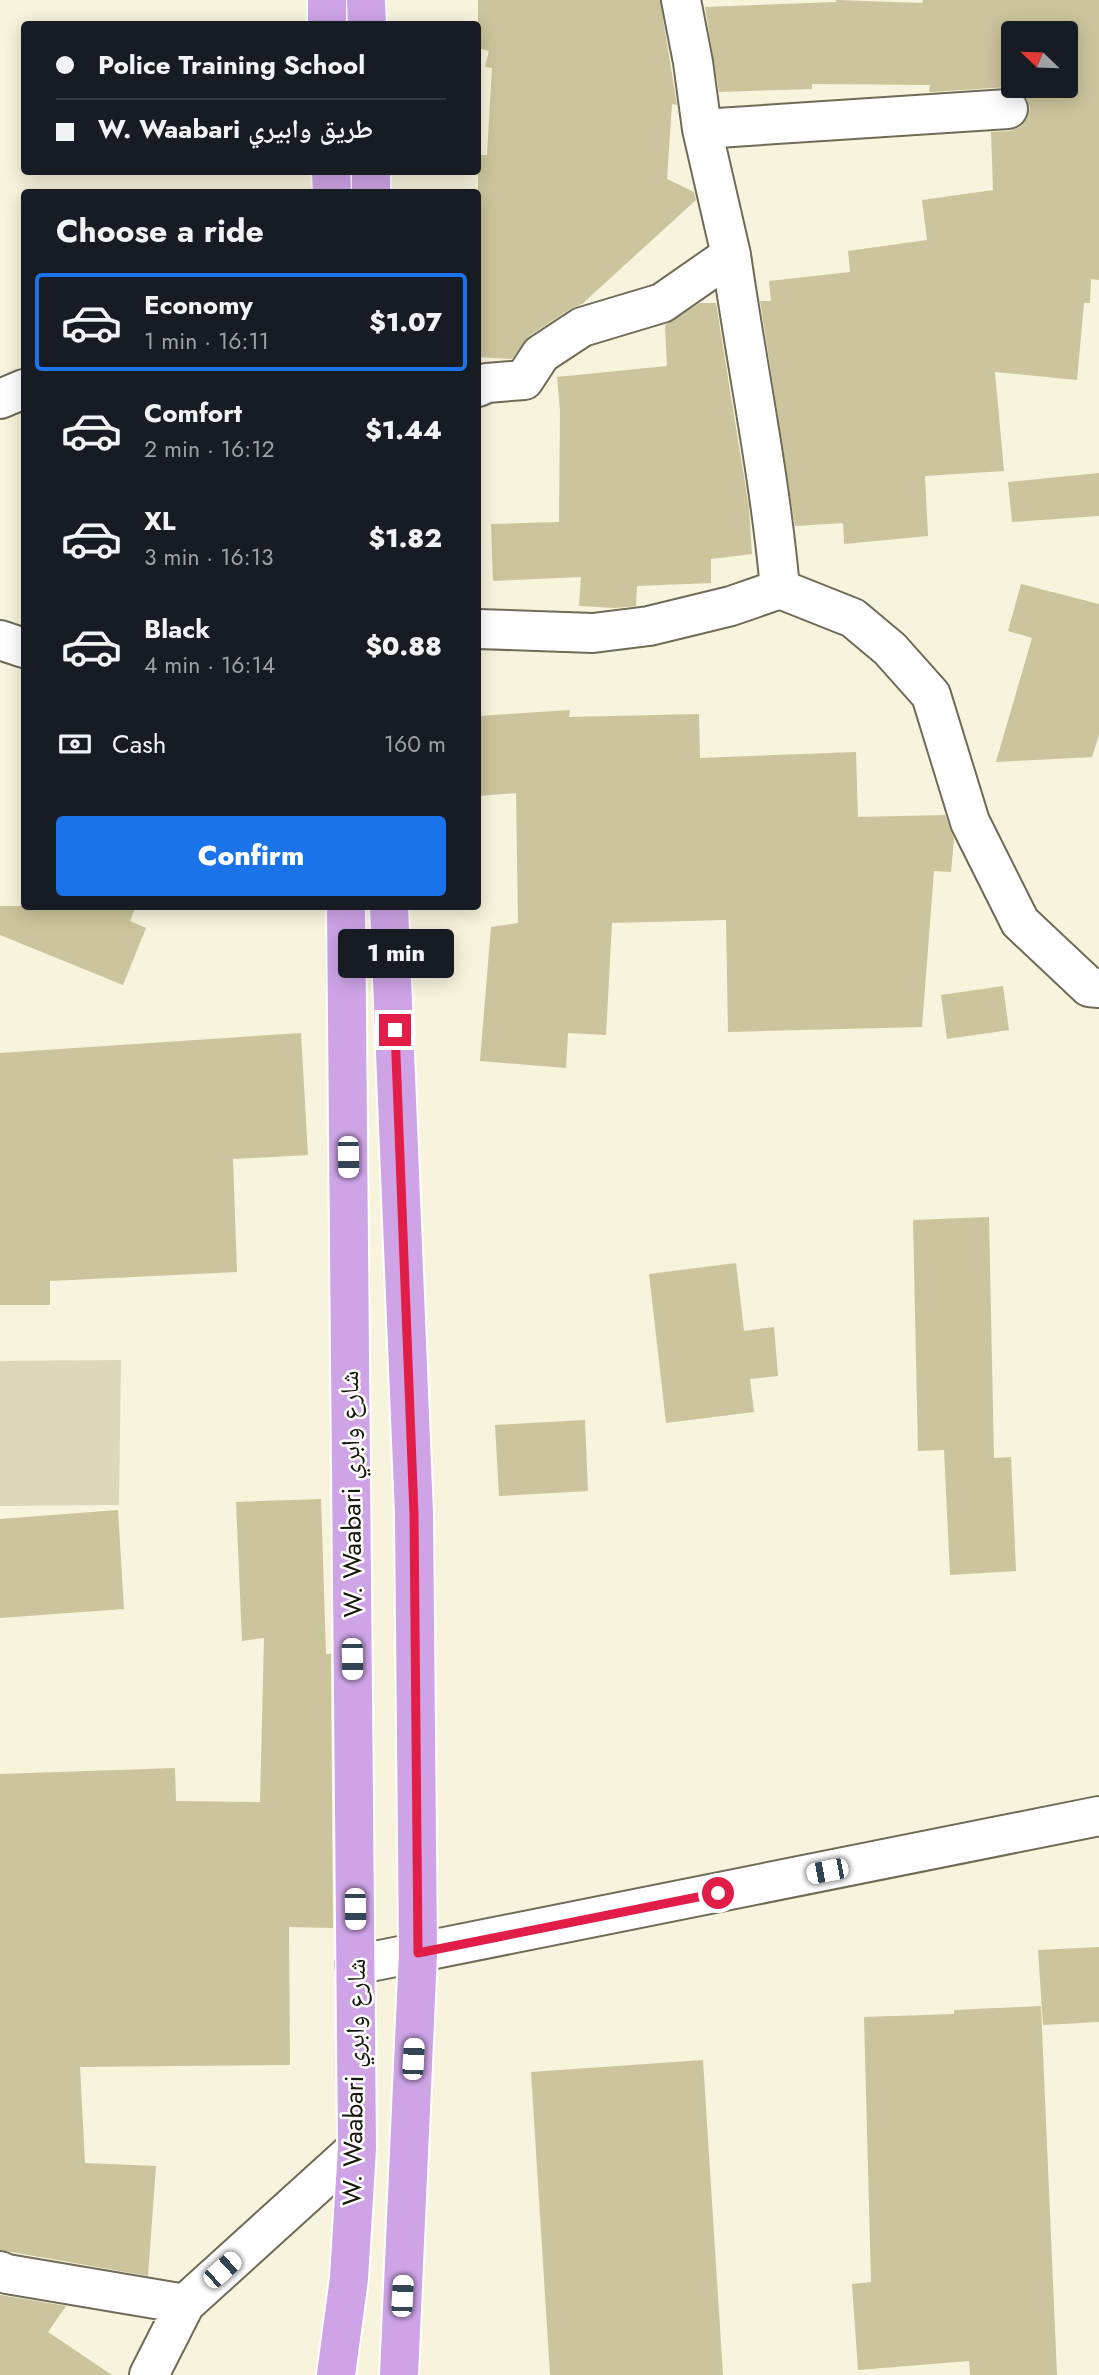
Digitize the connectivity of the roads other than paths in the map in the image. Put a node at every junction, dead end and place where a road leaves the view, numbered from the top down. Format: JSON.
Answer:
{"nodes":[{"id":1,"x":327,"y":0,"type":"edge"},
{"id":2,"x":366,"y":0,"type":"edge"},
{"id":3,"x":681,"y":0,"type":"edge"},
{"id":4,"x":327,"y":21,"type":"edge"},
{"id":5,"x":367,"y":21,"type":"edge"},
{"id":6,"x":1008,"y":109,"type":"dead end"},
{"id":7,"x":702,"y":129,"type":"junction"},
{"id":8,"x":731,"y":255,"type":"junction"},
{"id":9,"x":481,"y":386,"type":"edge"},
{"id":10,"x":21,"y":390,"type":"edge"},
{"id":11,"x":0,"y":399,"type":"edge"},
{"id":12,"x":780,"y":589,"type":"junction"},
{"id":13,"x":481,"y":629,"type":"edge"},
{"id":14,"x":0,"y":640,"type":"edge"},
{"id":15,"x":21,"y":647,"type":"edge"},
{"id":16,"x":346,"y":910,"type":"edge"},
{"id":17,"x":389,"y":910,"type":"edge"},
{"id":18,"x":1099,"y":988,"type":"edge"},
{"id":19,"x":1099,"y":1816,"type":"edge"},
{"id":20,"x":418,"y":1953,"type":"junction"},
{"id":21,"x":355,"y":1965,"type":"junction"},
{"id":22,"x":357,"y":2148,"type":"junction"},
{"id":23,"x":0,"y":2271,"type":"edge"},
{"id":24,"x":185,"y":2304,"type":"junction"},
{"id":25,"x":149,"y":2375,"type":"edge"},
{"id":26,"x":336,"y":2375,"type":"edge"},
{"id":27,"x":399,"y":2375,"type":"edge"}],
"edges":[{"from":1,"to":4,"type":"main road"},
{"from":2,"to":5,"type":"main road"},
{"from":3,"to":7,"type":"street"},
{"from":6,"to":7,"type":"street"},
{"from":7,"to":8,"type":"street"},
{"from":8,"to":9,"type":"street"},
{"from":8,"to":12,"type":"street"},
{"from":10,"to":11,"type":"street"},
{"from":12,"to":13,"type":"street"},
{"from":12,"to":18,"type":"street"},
{"from":14,"to":15,"type":"street"},
{"from":16,"to":21,"type":"main road","name":"W. Waabari شارع وابري"},
{"from":17,"to":20,"type":"main road"},
{"from":19,"to":20,"type":"street"},
{"from":20,"to":21,"type":"street"},
{"from":20,"to":27,"type":"main road"},
{"from":21,"to":22,"type":"main road","name":"W. Waabari شارع وابري"},
{"from":22,"to":24,"type":"street"},
{"from":22,"to":26,"type":"main road","name":"W. Waabari شارع وابري"},
{"from":23,"to":24,"type":"street"},
{"from":24,"to":25,"type":"street"}]}
